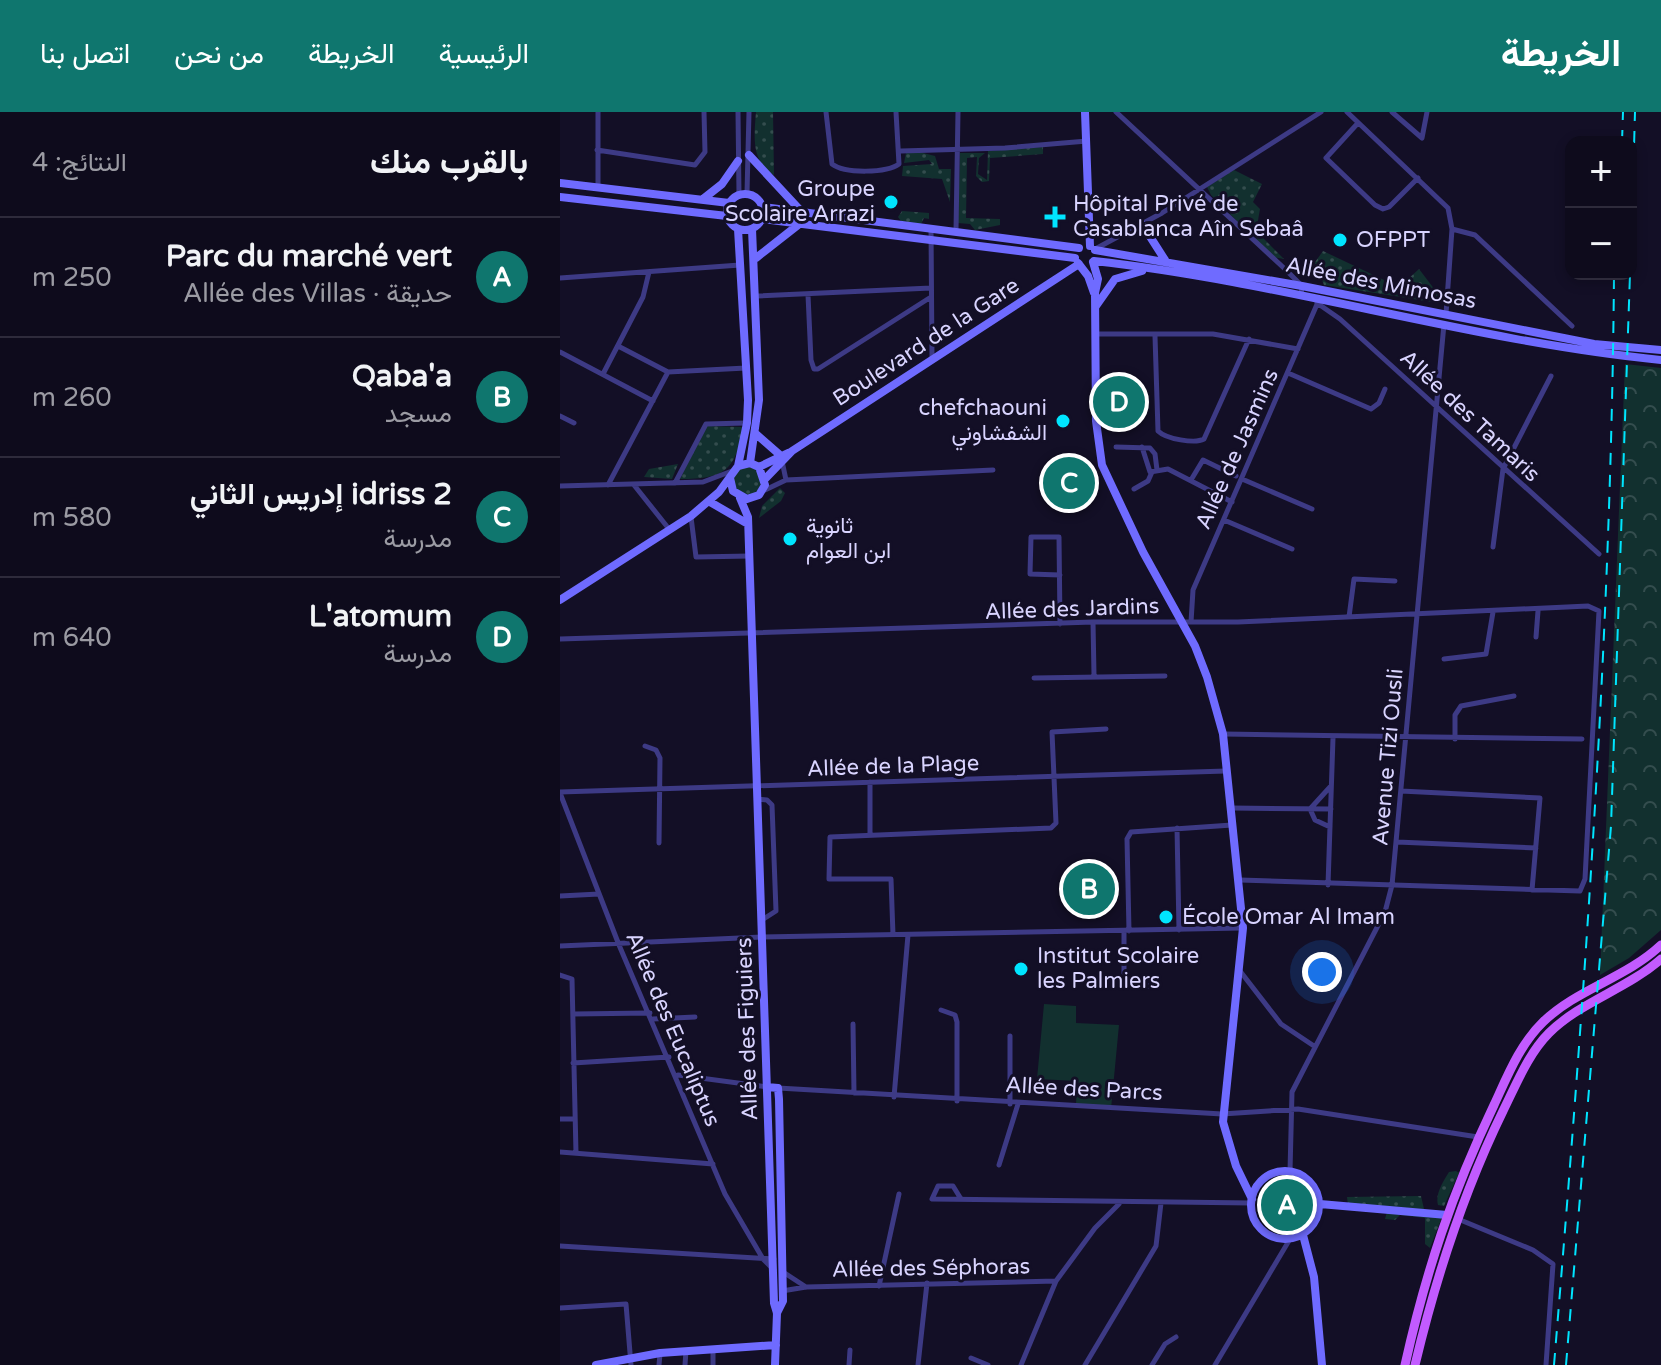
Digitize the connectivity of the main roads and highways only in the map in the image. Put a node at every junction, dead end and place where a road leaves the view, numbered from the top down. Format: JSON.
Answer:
{"nodes":[{"id":1,"x":1661,"y":945,"type":"edge"},
{"id":2,"x":1661,"y":959,"type":"edge"},
{"id":3,"x":1484,"y":1138,"type":"junction"},
{"id":4,"x":1452,"y":1217,"type":"junction"},
{"id":5,"x":1405,"y":1365,"type":"edge"},
{"id":6,"x":1415,"y":1365,"type":"edge"}],
"edges":[{"from":1,"to":3,"type":"main road"},
{"from":2,"to":3,"type":"main road"},
{"from":3,"to":4,"type":"main road"},
{"from":4,"to":5,"type":"main road"},
{"from":4,"to":6,"type":"main road"}]}
